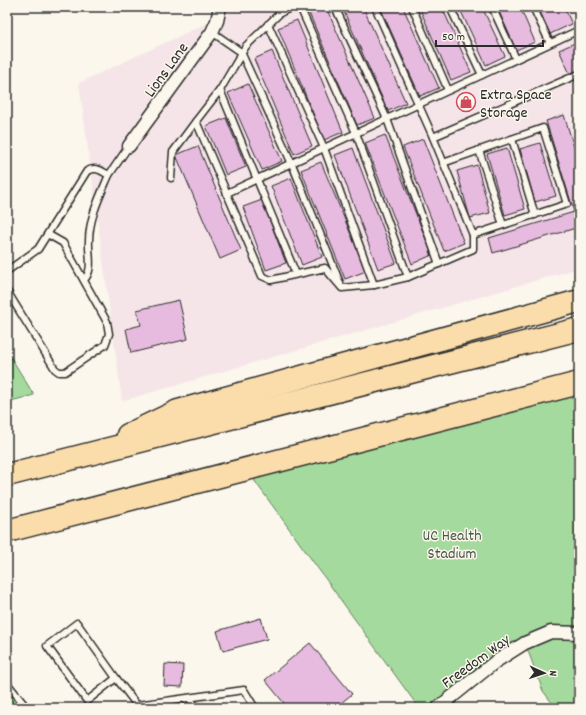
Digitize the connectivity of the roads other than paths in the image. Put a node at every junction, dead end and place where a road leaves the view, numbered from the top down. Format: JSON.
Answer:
{"nodes":[{"id":1,"x":220,"y":7,"type":"edge"},
{"id":2,"x":292,"y":7,"type":"edge"},
{"id":3,"x":300,"y":7,"type":"edge"},
{"id":4,"x":335,"y":7,"type":"edge"},
{"id":5,"x":375,"y":7,"type":"edge"},
{"id":6,"x":412,"y":7,"type":"edge"},
{"id":7,"x":450,"y":7,"type":"edge"},
{"id":8,"x":492,"y":7,"type":"edge"},
{"id":9,"x":533,"y":7,"type":"edge"},
{"id":10,"x":268,"y":24,"type":"junction"},
{"id":11,"x":579,"y":30,"type":"edge"},
{"id":12,"x":212,"y":32,"type":"junction"},
{"id":13,"x":550,"y":43,"type":"junction"},
{"id":14,"x":241,"y":52,"type":"junction"},
{"id":15,"x":516,"y":59,"type":"junction"},
{"id":16,"x":579,"y":74,"type":"edge"},
{"id":17,"x":482,"y":75,"type":"junction"},
{"id":18,"x":220,"y":90,"type":"junction"},
{"id":19,"x":448,"y":90,"type":"junction"},
{"id":20,"x":417,"y":104,"type":"junction"},
{"id":21,"x":387,"y":119,"type":"junction"},
{"id":22,"x":196,"y":121,"type":"junction"},
{"id":23,"x":356,"y":133,"type":"junction"},
{"id":24,"x":433,"y":137,"type":"junction"},
{"id":25,"x":512,"y":139,"type":"junction"},
{"id":26,"x":129,"y":146,"type":"joint"},
{"id":27,"x":324,"y":148,"type":"junction"},
{"id":28,"x":479,"y":150,"type":"junction"},
{"id":29,"x":443,"y":163,"type":"junction"},
{"id":30,"x":292,"y":164,"type":"junction"},
{"id":31,"x":109,"y":175,"type":"junction"},
{"id":32,"x":171,"y":178,"type":"dead end"},
{"id":33,"x":258,"y":179,"type":"junction"},
{"id":34,"x":227,"y":193,"type":"junction"},
{"id":35,"x":535,"y":215,"type":"junction"},
{"id":36,"x":503,"y":225,"type":"junction"},
{"id":37,"x":49,"y":235,"type":"junction"},
{"id":38,"x":473,"y":235,"type":"junction"},
{"id":39,"x":439,"y":264,"type":"junction"},
{"id":40,"x":7,"y":271,"type":"edge"},
{"id":41,"x":296,"y":274,"type":"junction"},
{"id":42,"x":408,"y":277,"type":"junction"},
{"id":43,"x":84,"y":280,"type":"junction"},
{"id":44,"x":374,"y":285,"type":"junction"},
{"id":45,"x":342,"y":288,"type":"junction"},
{"id":46,"x":7,"y":291,"type":"edge"},
{"id":47,"x":579,"y":301,"type":"edge"},
{"id":48,"x":579,"y":329,"type":"edge"},
{"id":49,"x":579,"y":382,"type":"edge"},
{"id":50,"x":85,"y":455,"type":"junction"},
{"id":51,"x":7,"y":475,"type":"edge"},
{"id":52,"x":7,"y":531,"type":"edge"},
{"id":53,"x":579,"y":633,"type":"edge"},
{"id":54,"x":116,"y":678,"type":"junction"},
{"id":55,"x":7,"y":683,"type":"edge"},
{"id":56,"x":189,"y":698,"type":"junction"},
{"id":57,"x":138,"y":707,"type":"edge"},
{"id":58,"x":27,"y":708,"type":"edge"},
{"id":59,"x":197,"y":708,"type":"edge"},
{"id":60,"x":255,"y":708,"type":"edge"},
{"id":61,"x":438,"y":708,"type":"edge"}],
"edges":[{"from":1,"to":12,"type":"street","name":"Lions Lane"},
{"from":2,"to":10,"type":"lane"},
{"from":3,"to":23,"type":"lane"},
{"from":4,"to":21,"type":"lane"},
{"from":5,"to":20,"type":"lane"},
{"from":6,"to":19,"type":"lane"},
{"from":7,"to":17,"type":"lane"},
{"from":8,"to":15,"type":"lane"},
{"from":9,"to":13,"type":"lane"},
{"from":10,"to":14,"type":"lane"},
{"from":10,"to":27,"type":"lane"},
{"from":11,"to":13,"type":"lane"},
{"from":12,"to":14,"type":"lane"},
{"from":12,"to":26,"type":"street","name":"Lions Lane"},
{"from":13,"to":15,"type":"lane"},
{"from":14,"to":18,"type":"lane"},
{"from":14,"to":30,"type":"lane"},
{"from":15,"to":17,"type":"lane"},
{"from":16,"to":24,"type":"lane"},
{"from":17,"to":19,"type":"lane"},
{"from":18,"to":22,"type":"lane"},
{"from":18,"to":33,"type":"lane"},
{"from":19,"to":20,"type":"lane"},
{"from":20,"to":21,"type":"lane"},
{"from":20,"to":24,"type":"lane"},
{"from":21,"to":23,"type":"lane"},
{"from":21,"to":39,"type":"lane"},
{"from":22,"to":32,"type":"lane"},
{"from":22,"to":34,"type":"lane"},
{"from":23,"to":27,"type":"lane"},
{"from":23,"to":42,"type":"lane"},
{"from":24,"to":29,"type":"lane"},
{"from":25,"to":28,"type":"lane"},
{"from":25,"to":35,"type":"lane"},
{"from":25,"to":35,"type":"lane"},
{"from":26,"to":31,"type":"lane"},
{"from":27,"to":30,"type":"lane"},
{"from":27,"to":44,"type":"lane"},
{"from":28,"to":29,"type":"lane"},
{"from":28,"to":36,"type":"lane"},
{"from":29,"to":38,"type":"lane"},
{"from":30,"to":33,"type":"lane"},
{"from":30,"to":45,"type":"lane"},
{"from":31,"to":37,"type":"lane"},
{"from":31,"to":43,"type":"lane"},
{"from":33,"to":34,"type":"lane"},
{"from":33,"to":41,"type":"lane"},
{"from":34,"to":41,"type":"lane"},
{"from":35,"to":36,"type":"lane"},
{"from":36,"to":38,"type":"lane"},
{"from":37,"to":40,"type":"lane"},
{"from":37,"to":43,"type":"lane"},
{"from":38,"to":39,"type":"lane"},
{"from":39,"to":42,"type":"lane"},
{"from":41,"to":45,"type":"lane"},
{"from":42,"to":44,"type":"lane"},
{"from":43,"to":46,"type":"lane"},
{"from":44,"to":45,"type":"lane"},
{"from":47,"to":50,"type":"highway"},
{"from":48,"to":50,"type":"highway"},
{"from":49,"to":52,"type":"highway"},
{"from":50,"to":51,"type":"highway"},
{"from":53,"to":61,"type":"street","name":"Freedom Way"},
{"from":54,"to":54,"type":"lane"},
{"from":54,"to":57,"type":"lane"},
{"from":55,"to":58,"type":"lane"},
{"from":56,"to":57,"type":"lane"},
{"from":56,"to":59,"type":"lane"},
{"from":56,"to":60,"type":"lane"}]}
